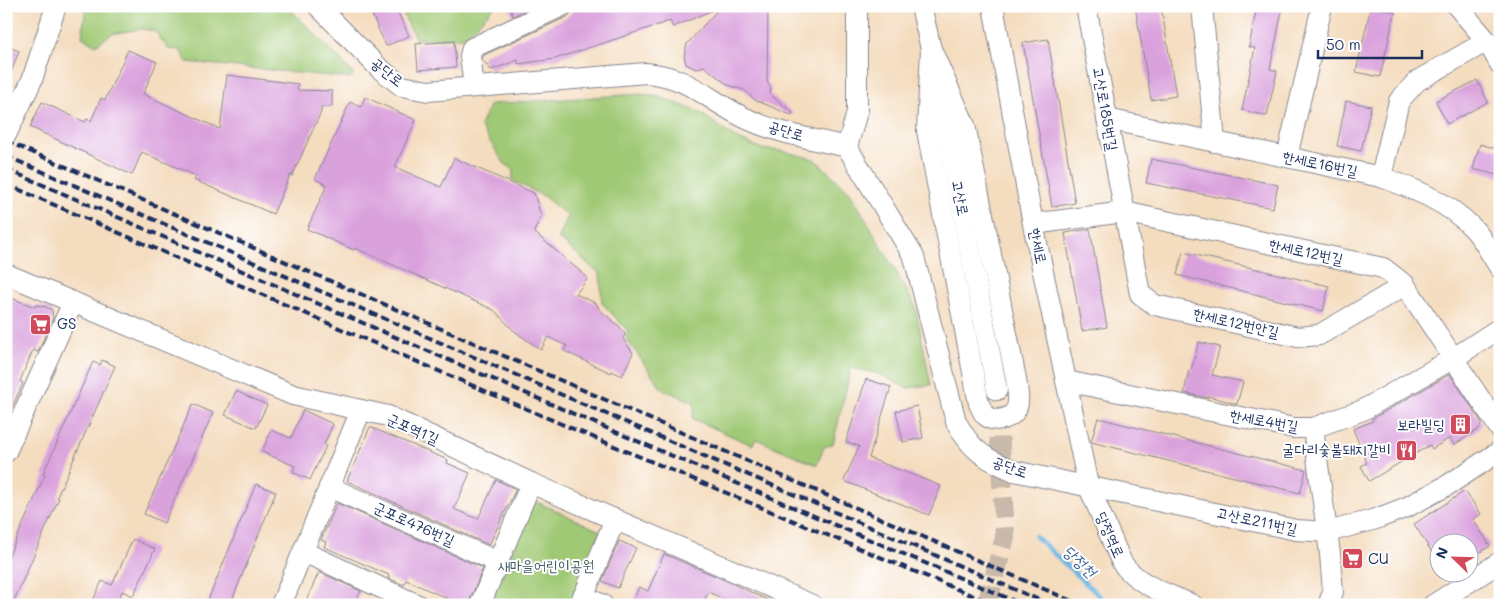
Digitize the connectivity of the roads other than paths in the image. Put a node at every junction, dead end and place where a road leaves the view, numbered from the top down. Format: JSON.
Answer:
{"nodes":[{"id":1,"x":56,"y":6,"type":"edge"},
{"id":2,"x":318,"y":6,"type":"edge"},
{"id":3,"x":562,"y":6,"type":"edge"},
{"id":4,"x":857,"y":6,"type":"edge"},
{"id":5,"x":921,"y":6,"type":"edge"},
{"id":6,"x":993,"y":6,"type":"edge"},
{"id":7,"x":1086,"y":6,"type":"edge"},
{"id":8,"x":1202,"y":6,"type":"edge"},
{"id":9,"x":1322,"y":6,"type":"edge"},
{"id":10,"x":1457,"y":6,"type":"edge"},
{"id":11,"x":1487,"y":41,"type":"junction"},
{"id":12,"x":931,"y":48,"type":"junction"},
{"id":13,"x":1500,"y":64,"type":"edge"},
{"id":14,"x":474,"y":87,"type":"junction"},
{"id":15,"x":1107,"y":119,"type":"junction"},
{"id":16,"x":6,"y":134,"type":"edge"},
{"id":17,"x":1216,"y":142,"type":"junction"},
{"id":18,"x":847,"y":147,"type":"junction"},
{"id":19,"x":1287,"y":157,"type":"junction"},
{"id":20,"x":1381,"y":177,"type":"junction"},
{"id":21,"x":1124,"y":212,"type":"junction"},
{"id":22,"x":1033,"y":224,"type":"junction"},
{"id":23,"x":1500,"y":268,"type":"edge"},
{"id":24,"x":6,"y":274,"type":"edge"},
{"id":25,"x":1405,"y":284,"type":"junction"},
{"id":26,"x":73,"y":302,"type":"junction"},
{"id":27,"x":1500,"y":328,"type":"edge"},
{"id":28,"x":1454,"y":358,"type":"junction"},
{"id":29,"x":1066,"y":381,"type":"junction"},
{"id":30,"x":997,"y":390,"type":"tunnel mouth"},
{"id":31,"x":361,"y":410,"type":"junction"},
{"id":32,"x":1313,"y":428,"type":"junction"},
{"id":33,"x":1500,"y":428,"type":"edge"},
{"id":34,"x":1500,"y":450,"type":"edge"},
{"id":35,"x":6,"y":452,"type":"edge"},
{"id":36,"x":531,"y":483,"type":"junction"},
{"id":37,"x":1088,"y":485,"type":"junction"},
{"id":38,"x":329,"y":487,"type":"junction"},
{"id":39,"x":615,"y":519,"type":"junction"},
{"id":40,"x":1328,"y":532,"type":"junction"},
{"id":41,"x":304,"y":552,"type":"junction"},
{"id":42,"x":498,"y":562,"type":"junction"},
{"id":43,"x":1500,"y":562,"type":"edge"},
{"id":44,"x":387,"y":599,"type":"edge"},
{"id":45,"x":582,"y":600,"type":"edge"},
{"id":46,"x":281,"y":605,"type":"edge"},
{"id":47,"x":418,"y":605,"type":"edge"},
{"id":48,"x":480,"y":605,"type":"edge"},
{"id":49,"x":603,"y":605,"type":"edge"},
{"id":50,"x":812,"y":605,"type":"edge"},
{"id":51,"x":1193,"y":605,"type":"edge"},
{"id":52,"x":1328,"y":605,"type":"edge"},
{"id":53,"x":1433,"y":605,"type":"edge"}],
"edges":[{"from":1,"to":16,"type":"street"},
{"from":2,"to":14,"type":"street","name":"공단로"},
{"from":3,"to":14,"type":"street"},
{"from":4,"to":18,"type":"street"},
{"from":5,"to":12,"type":"street","name":"고산로"},
{"from":6,"to":22,"type":"street","name":"한세로"},
{"from":7,"to":15,"type":"street","name":"고산로185번길"},
{"from":8,"to":17,"type":"street"},
{"from":9,"to":19,"type":"street"},
{"from":10,"to":11,"type":"street"},
{"from":11,"to":13,"type":"street"},
{"from":11,"to":20,"type":"street"},
{"from":12,"to":12,"type":"street"},
{"from":12,"to":30,"type":"street","name":"고산로"},
{"from":14,"to":18,"type":"street","name":"공단로"},
{"from":15,"to":17,"type":"street","name":"한세로16번길"},
{"from":15,"to":21,"type":"street","name":"고산로185번길"},
{"from":17,"to":19,"type":"street","name":"한세로16번길"},
{"from":18,"to":37,"type":"street","name":"공단로"},
{"from":19,"to":20,"type":"street","name":"한세로16번길"},
{"from":20,"to":23,"type":"street","name":"한세로16번길"},
{"from":21,"to":22,"type":"street","name":"한세로12번길"},
{"from":21,"to":25,"type":"street","name":"한세로12번길"},
{"from":21,"to":25,"type":"street","name":"한세로12번안길"},
{"from":22,"to":29,"type":"street","name":"한세로"},
{"from":24,"to":26,"type":"street","name":"군포역1길"},
{"from":25,"to":28,"type":"street","name":"한세로12번길"},
{"from":26,"to":31,"type":"street","name":"군포역1길"},
{"from":26,"to":35,"type":"street"},
{"from":27,"to":28,"type":"street","name":"한세로4번길"},
{"from":28,"to":32,"type":"street","name":"한세로4번길"},
{"from":28,"to":33,"type":"street","name":"한세로12번길"},
{"from":29,"to":32,"type":"street","name":"한세로4번길"},
{"from":29,"to":37,"type":"street","name":"한세로"},
{"from":31,"to":36,"type":"street","name":"군포역1길"},
{"from":31,"to":38,"type":"street"},
{"from":32,"to":40,"type":"street"},
{"from":34,"to":40,"type":"street","name":"고산로211번길"},
{"from":36,"to":39,"type":"street","name":"군포역1길"},
{"from":36,"to":42,"type":"street"},
{"from":37,"to":40,"type":"street","name":"고산로211번길"},
{"from":37,"to":51,"type":"street","name":"당정역로"},
{"from":38,"to":41,"type":"street"},
{"from":38,"to":42,"type":"street","name":"군포로476번길"},
{"from":39,"to":45,"type":"street"},
{"from":39,"to":50,"type":"street","name":"군포역1길"},
{"from":40,"to":52,"type":"street"},
{"from":41,"to":44,"type":"street"},
{"from":41,"to":46,"type":"street"},
{"from":42,"to":48,"type":"street"},
{"from":43,"to":53,"type":"street"},
{"from":44,"to":47,"type":"street"},
{"from":45,"to":49,"type":"street"}]}
